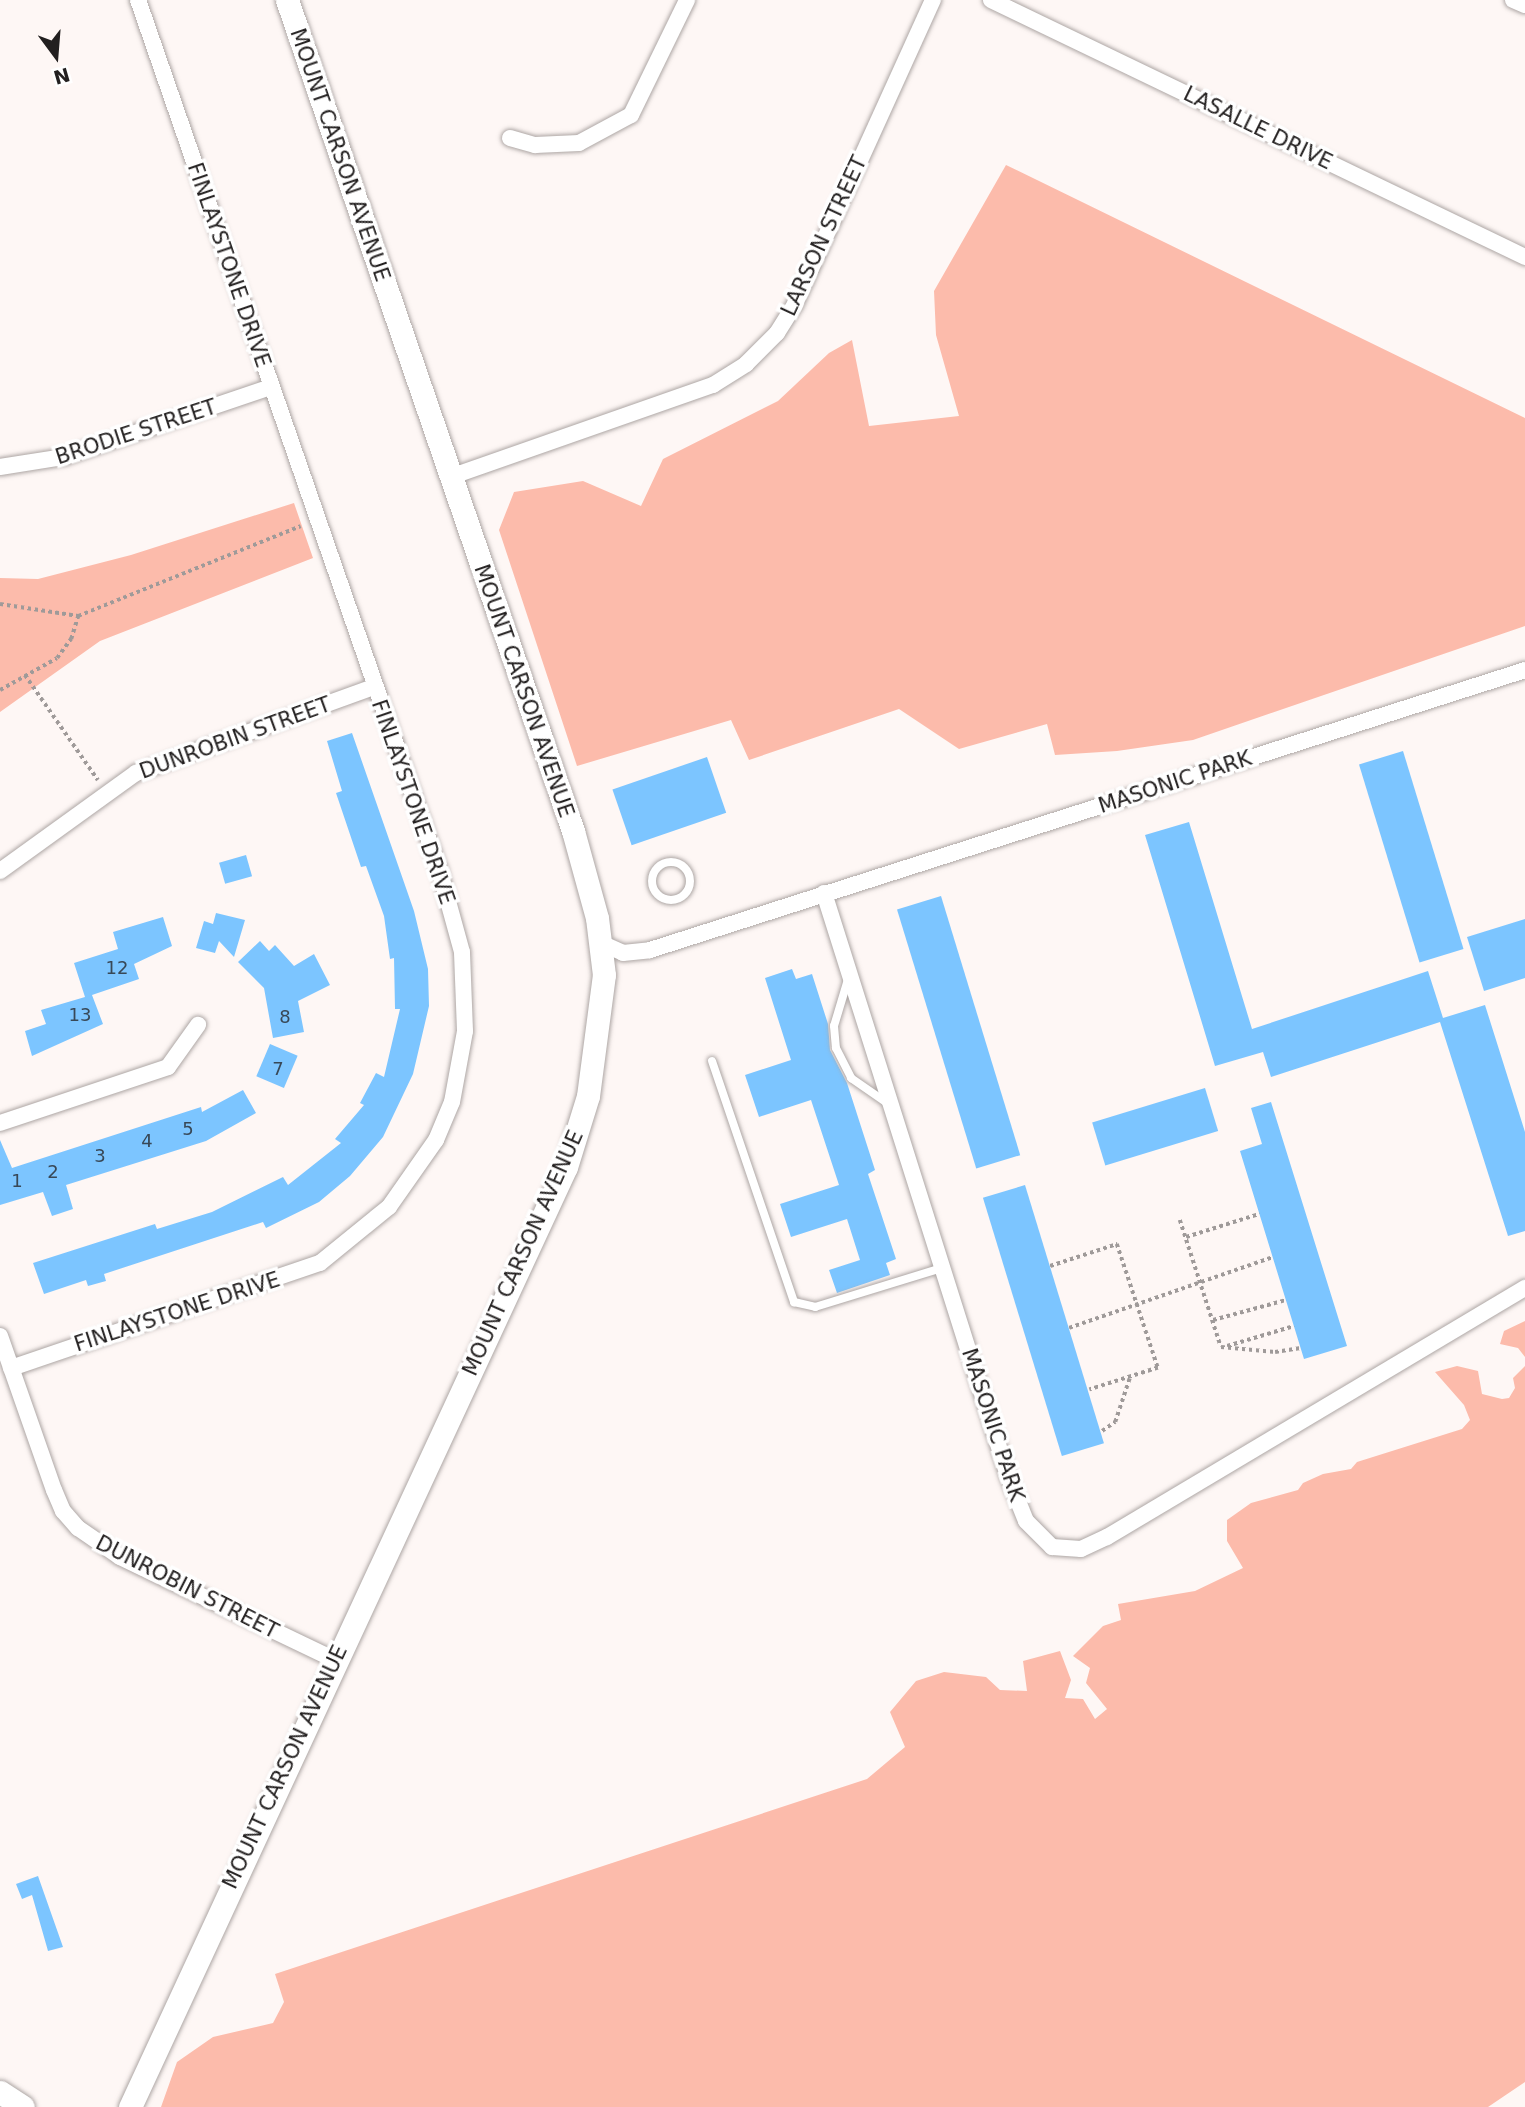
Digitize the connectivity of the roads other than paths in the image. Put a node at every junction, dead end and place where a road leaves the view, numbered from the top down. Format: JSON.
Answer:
{"nodes":[{"id":1,"x":138,"y":0,"type":"edge"},
{"id":2,"x":287,"y":0,"type":"edge"},
{"id":3,"x":687,"y":0,"type":"edge"},
{"id":4,"x":933,"y":0,"type":"edge"},
{"id":5,"x":991,"y":0,"type":"edge"},
{"id":6,"x":1513,"y":0,"type":"edge"},
{"id":7,"x":1525,"y":5,"type":"edge"},
{"id":8,"x":510,"y":138,"type":"dead end"},
{"id":9,"x":1525,"y":257,"type":"edge"},
{"id":10,"x":271,"y":387,"type":"junction"},
{"id":11,"x":0,"y":467,"type":"edge"},
{"id":12,"x":450,"y":477,"type":"junction"},
{"id":13,"x":1525,"y":670,"type":"edge"},
{"id":14,"x":373,"y":688,"type":"junction"},
{"id":15,"x":0,"y":871,"type":"edge"},
{"id":16,"x":655,"y":871,"type":"joint"},
{"id":17,"x":824,"y":893,"type":"junction"},
{"id":18,"x":601,"y":943,"type":"junction"},
{"id":19,"x":850,"y":973,"type":"junction"},
{"id":20,"x":198,"y":1025,"type":"dead end"},
{"id":21,"x":712,"y":1061,"type":"dead end"},
{"id":22,"x":891,"y":1106,"type":"junction"},
{"id":23,"x":0,"y":1124,"type":"edge"},
{"id":24,"x":942,"y":1268,"type":"junction"},
{"id":25,"x":1525,"y":1288,"type":"edge"},
{"id":26,"x":0,"y":1336,"type":"edge"},
{"id":27,"x":11,"y":1368,"type":"junction"},
{"id":28,"x":335,"y":1660,"type":"junction"},
{"id":29,"x":0,"y":2092,"type":"edge"},
{"id":30,"x":23,"y":2107,"type":"edge"},
{"id":31,"x":130,"y":2107,"type":"edge"}],
"edges":[{"from":1,"to":10,"type":"street","name":"FINLAYSTONE DRIVE"},
{"from":2,"to":12,"type":"main road","name":"MOUNT CARSON AVENUE"},
{"from":3,"to":8,"type":"street"},
{"from":4,"to":12,"type":"street","name":"LARSON STREET"},
{"from":5,"to":9,"type":"street","name":"LASALLE DRIVE"},
{"from":6,"to":7,"type":"street"},
{"from":10,"to":11,"type":"street","name":"BRODIE STREET"},
{"from":10,"to":14,"type":"street","name":"FINLAYSTONE DRIVE"},
{"from":12,"to":18,"type":"main road","name":"MOUNT CARSON AVENUE"},
{"from":13,"to":17,"type":"street","name":"MASONIC PARK"},
{"from":14,"to":15,"type":"street","name":"DUNROBIN STREET"},
{"from":14,"to":27,"type":"street","name":"FINLAYSTONE DRIVE"},
{"from":16,"to":16,"type":"lane"},
{"from":17,"to":18,"type":"street","name":"MASONIC PARK"},
{"from":17,"to":19,"type":"street","name":"MASONIC PARK"},
{"from":18,"to":28,"type":"main road","name":"MOUNT CARSON AVENUE"},
{"from":19,"to":22,"type":"street","name":"MASONIC PARK"},
{"from":19,"to":22,"type":"lane"},
{"from":20,"to":23,"type":"street"},
{"from":21,"to":24,"type":"lane"},
{"from":22,"to":24,"type":"street","name":"MASONIC PARK"},
{"from":24,"to":25,"type":"street","name":"MASONIC PARK"},
{"from":26,"to":27,"type":"street","name":"DUNROBIN STREET"},
{"from":27,"to":28,"type":"street","name":"DUNROBIN STREET"},
{"from":28,"to":31,"type":"main road","name":"MOUNT CARSON AVENUE"},
{"from":29,"to":30,"type":"main road"}]}
